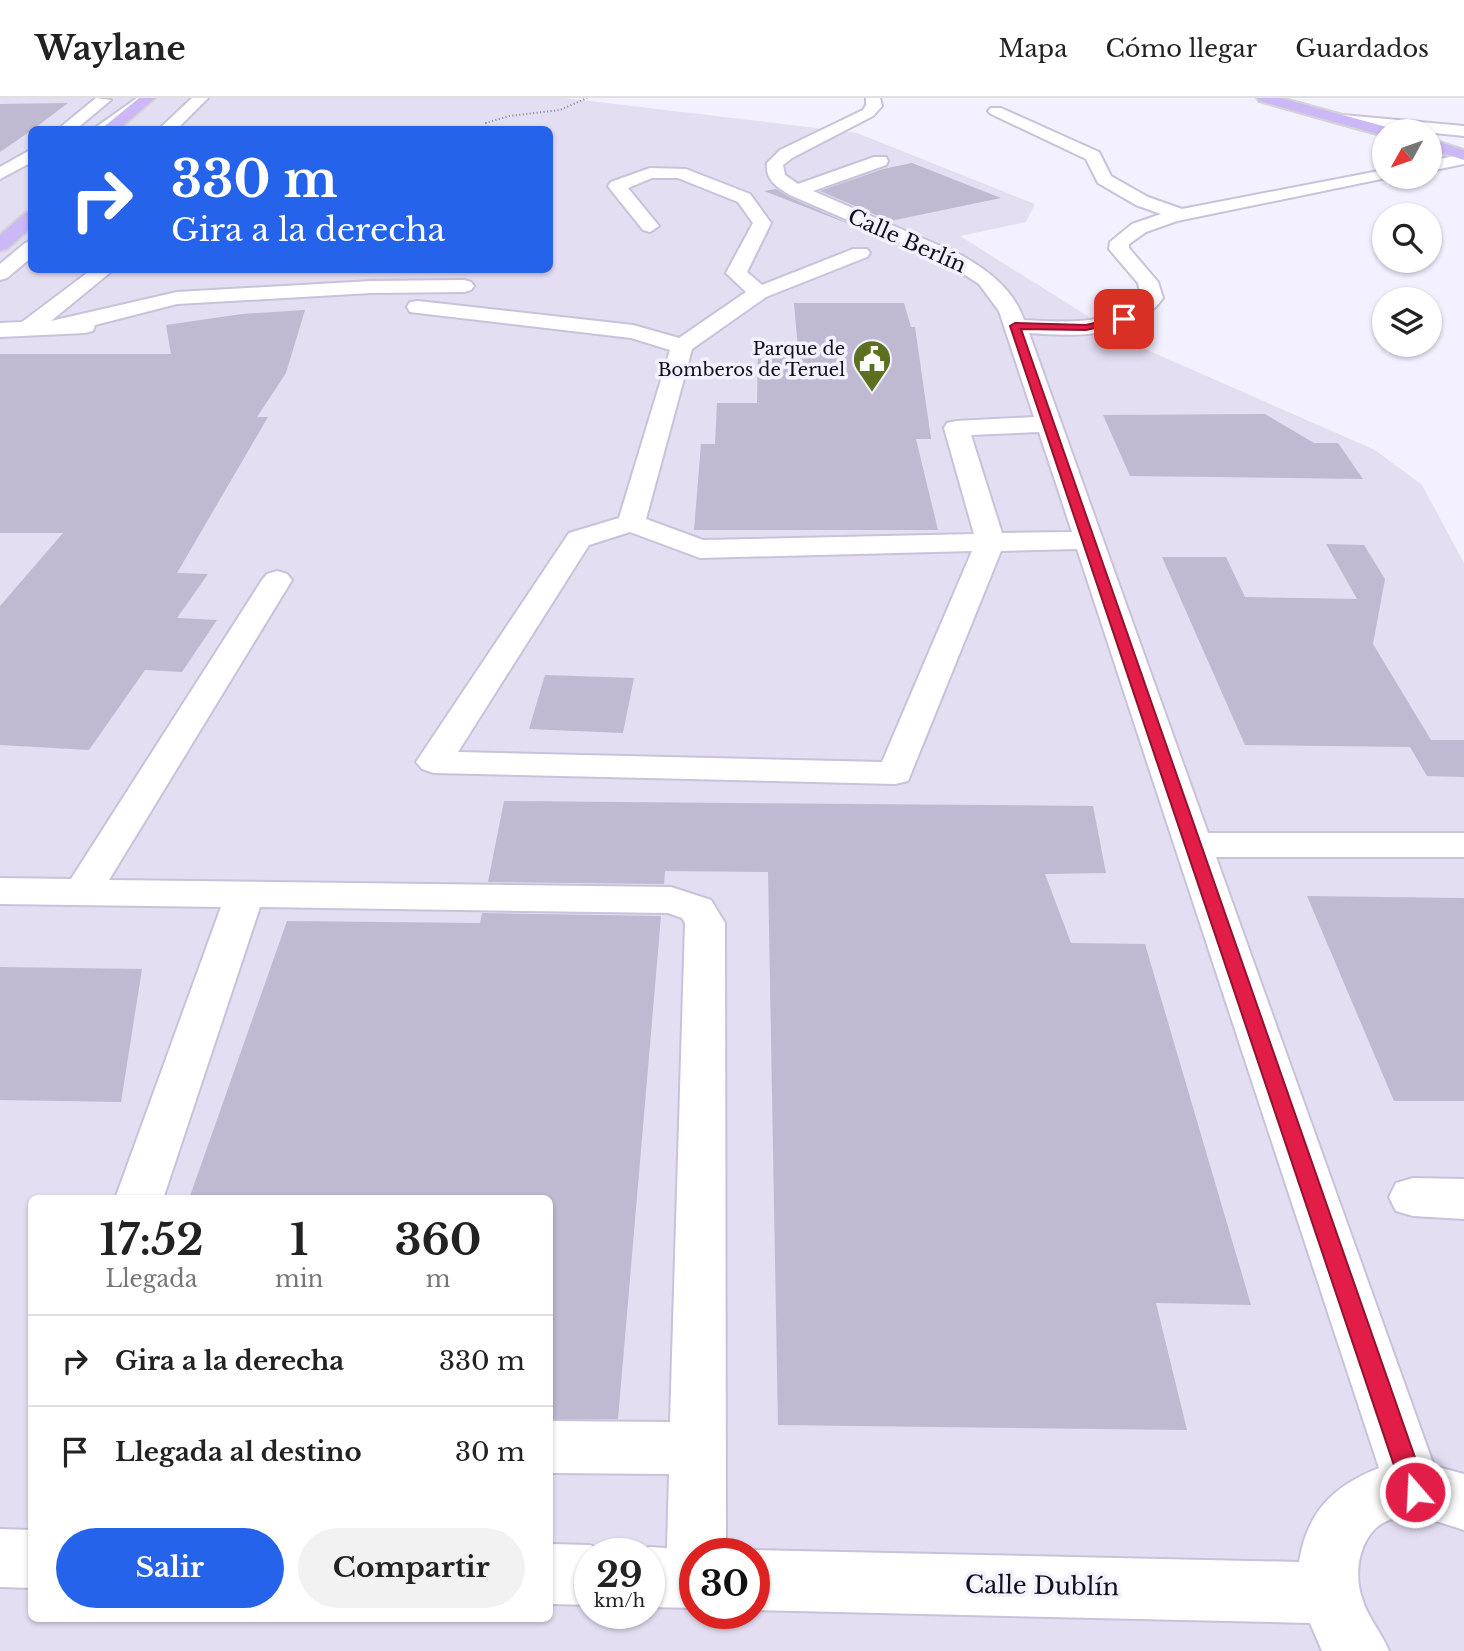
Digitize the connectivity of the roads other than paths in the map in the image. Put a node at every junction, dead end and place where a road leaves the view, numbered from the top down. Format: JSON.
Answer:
{"nodes":[{"id":1,"x":148,"y":98,"type":"edge"},
{"id":2,"x":159,"y":98,"type":"edge"},
{"id":3,"x":201,"y":98,"type":"edge"},
{"id":4,"x":873,"y":98,"type":"edge"},
{"id":5,"x":1264,"y":98,"type":"edge"},
{"id":6,"x":103,"y":100,"type":"dead end"},
{"id":7,"x":996,"y":111,"type":"dead end"},
{"id":8,"x":1343,"y":120,"type":"junction"},
{"id":9,"x":133,"y":124,"type":"edge"},
{"id":10,"x":70,"y":126,"type":"edge"},
{"id":11,"x":106,"y":126,"type":"edge"},
{"id":12,"x":113,"y":126,"type":"edge"},
{"id":13,"x":170,"y":126,"type":"edge"},
{"id":14,"x":1372,"y":128,"type":"edge"},
{"id":15,"x":1464,"y":131,"type":"edge"},
{"id":16,"x":10,"y":148,"type":"dead end"},
{"id":17,"x":28,"y":148,"type":"edge"},
{"id":18,"x":1442,"y":149,"type":"edge"},
{"id":19,"x":28,"y":156,"type":"edge"},
{"id":20,"x":1464,"y":157,"type":"edge"},
{"id":21,"x":880,"y":160,"type":"dead end"},
{"id":22,"x":1442,"y":163,"type":"edge"},
{"id":23,"x":28,"y":167,"type":"edge"},
{"id":24,"x":3,"y":171,"type":"edge"},
{"id":25,"x":1372,"y":177,"type":"edge"},
{"id":26,"x":796,"y":191,"type":"junction"},
{"id":27,"x":28,"y":209,"type":"edge"},
{"id":28,"x":1182,"y":215,"type":"junction"},
{"id":29,"x":28,"y":221,"type":"edge"},
{"id":30,"x":650,"y":226,"type":"dead end"},
{"id":31,"x":0,"y":233,"type":"edge"},
{"id":32,"x":28,"y":236,"type":"edge"},
{"id":33,"x":0,"y":246,"type":"edge"},
{"id":34,"x":28,"y":250,"type":"edge"},
{"id":35,"x":860,"y":253,"type":"dead end"},
{"id":36,"x":99,"y":273,"type":"edge"},
{"id":37,"x":392,"y":273,"type":"edge"},
{"id":38,"x":0,"y":274,"type":"edge"},
{"id":39,"x":241,"y":274,"type":"dead end"},
{"id":40,"x":464,"y":286,"type":"dead end"},
{"id":41,"x":371,"y":287,"type":"junction"},
{"id":42,"x":759,"y":293,"type":"junction"},
{"id":43,"x":177,"y":298,"type":"junction"},
{"id":44,"x":345,"y":298,"type":"junction"},
{"id":45,"x":1015,"y":326,"type":"junction"},
{"id":46,"x":61,"y":327,"type":"junction"},
{"id":47,"x":27,"y":329,"type":"junction"},
{"id":48,"x":0,"y":330,"type":"edge"},
{"id":49,"x":682,"y":346,"type":"junction"},
{"id":50,"x":1048,"y":424,"type":"junction"},
{"id":51,"x":631,"y":523,"type":"junction"},
{"id":52,"x":1088,"y":540,"type":"junction"},
{"id":53,"x":990,"y":542,"type":"junction"},
{"id":54,"x":276,"y":580,"type":"dead end"},
{"id":55,"x":1193,"y":845,"type":"junction"},
{"id":56,"x":1464,"y":845,"type":"edge"},
{"id":57,"x":0,"y":891,"type":"edge"},
{"id":58,"x":83,"y":891,"type":"junction"},
{"id":59,"x":245,"y":894,"type":"junction"},
{"id":60,"x":140,"y":1195,"type":"edge"},
{"id":61,"x":1413,"y":1197,"type":"dead end"},
{"id":62,"x":1464,"y":1199,"type":"edge"},
{"id":63,"x":553,"y":1447,"type":"edge"},
{"id":64,"x":698,"y":1448,"type":"junction"},
{"id":65,"x":1439,"y":1497,"type":"edge"},
{"id":66,"x":696,"y":1538,"type":"edge"},
{"id":67,"x":0,"y":1558,"type":"edge"},
{"id":68,"x":28,"y":1559,"type":"edge"},
{"id":69,"x":553,"y":1574,"type":"edge"},
{"id":70,"x":574,"y":1575,"type":"edge"},
{"id":71,"x":770,"y":1580,"type":"edge"},
{"id":72,"x":1329,"y":1593,"type":"junction"},
{"id":73,"x":1358,"y":1651,"type":"edge"}],
"edges":[{"from":1,"to":11,"type":"street"},
{"from":1,"to":12,"type":"main road"},
{"from":2,"to":9,"type":"main road"},
{"from":3,"to":13,"type":"street"},
{"from":4,"to":26,"type":"street","name":"Calle Berlín"},
{"from":5,"to":8,"type":"main road"},
{"from":6,"to":10,"type":"street"},
{"from":7,"to":28,"type":"street"},
{"from":8,"to":14,"type":"main road"},
{"from":8,"to":15,"type":"street"},
{"from":16,"to":17,"type":"street"},
{"from":18,"to":20,"type":"main road"},
{"from":19,"to":24,"type":"street"},
{"from":20,"to":22,"type":"street"},
{"from":21,"to":26,"type":"street"},
{"from":23,"to":24,"type":"street"},
{"from":25,"to":28,"type":"street"},
{"from":26,"to":45,"type":"street","name":"Calle Berlín"},
{"from":27,"to":31,"type":"main road"},
{"from":28,"to":45,"type":"street"},
{"from":29,"to":33,"type":"main road"},
{"from":30,"to":42,"type":"street"},
{"from":32,"to":33,"type":"street"},
{"from":34,"to":38,"type":"street"},
{"from":35,"to":42,"type":"street"},
{"from":36,"to":47,"type":"street"},
{"from":37,"to":41,"type":"street"},
{"from":39,"to":43,"type":"street"},
{"from":40,"to":41,"type":"street"},
{"from":41,"to":43,"type":"street"},
{"from":41,"to":44,"type":"street"},
{"from":42,"to":49,"type":"street"},
{"from":43,"to":46,"type":"street"},
{"from":44,"to":46,"type":"street"},
{"from":44,"to":49,"type":"street"},
{"from":45,"to":50,"type":"street","name":"Calle Berlín"},
{"from":46,"to":47,"type":"street"},
{"from":47,"to":48,"type":"street"},
{"from":49,"to":51,"type":"street"},
{"from":50,"to":52,"type":"street","name":"Calle Berlín"},
{"from":50,"to":53,"type":"street"},
{"from":51,"to":53,"type":"street"},
{"from":51,"to":53,"type":"street"},
{"from":52,"to":53,"type":"street"},
{"from":52,"to":55,"type":"street","name":"Calle Berlín"},
{"from":54,"to":58,"type":"street"},
{"from":55,"to":56,"type":"street"},
{"from":55,"to":65,"type":"street","name":"Calle Berlín"},
{"from":57,"to":58,"type":"street"},
{"from":58,"to":59,"type":"street"},
{"from":59,"to":60,"type":"street"},
{"from":59,"to":64,"type":"street"},
{"from":61,"to":62,"type":"street"},
{"from":63,"to":64,"type":"street"},
{"from":64,"to":66,"type":"street"},
{"from":65,"to":72,"type":"street"},
{"from":67,"to":68,"type":"street"},
{"from":69,"to":70,"type":"street"},
{"from":71,"to":72,"type":"street","name":"Calle Dublín"},
{"from":72,"to":73,"type":"street"}]}
